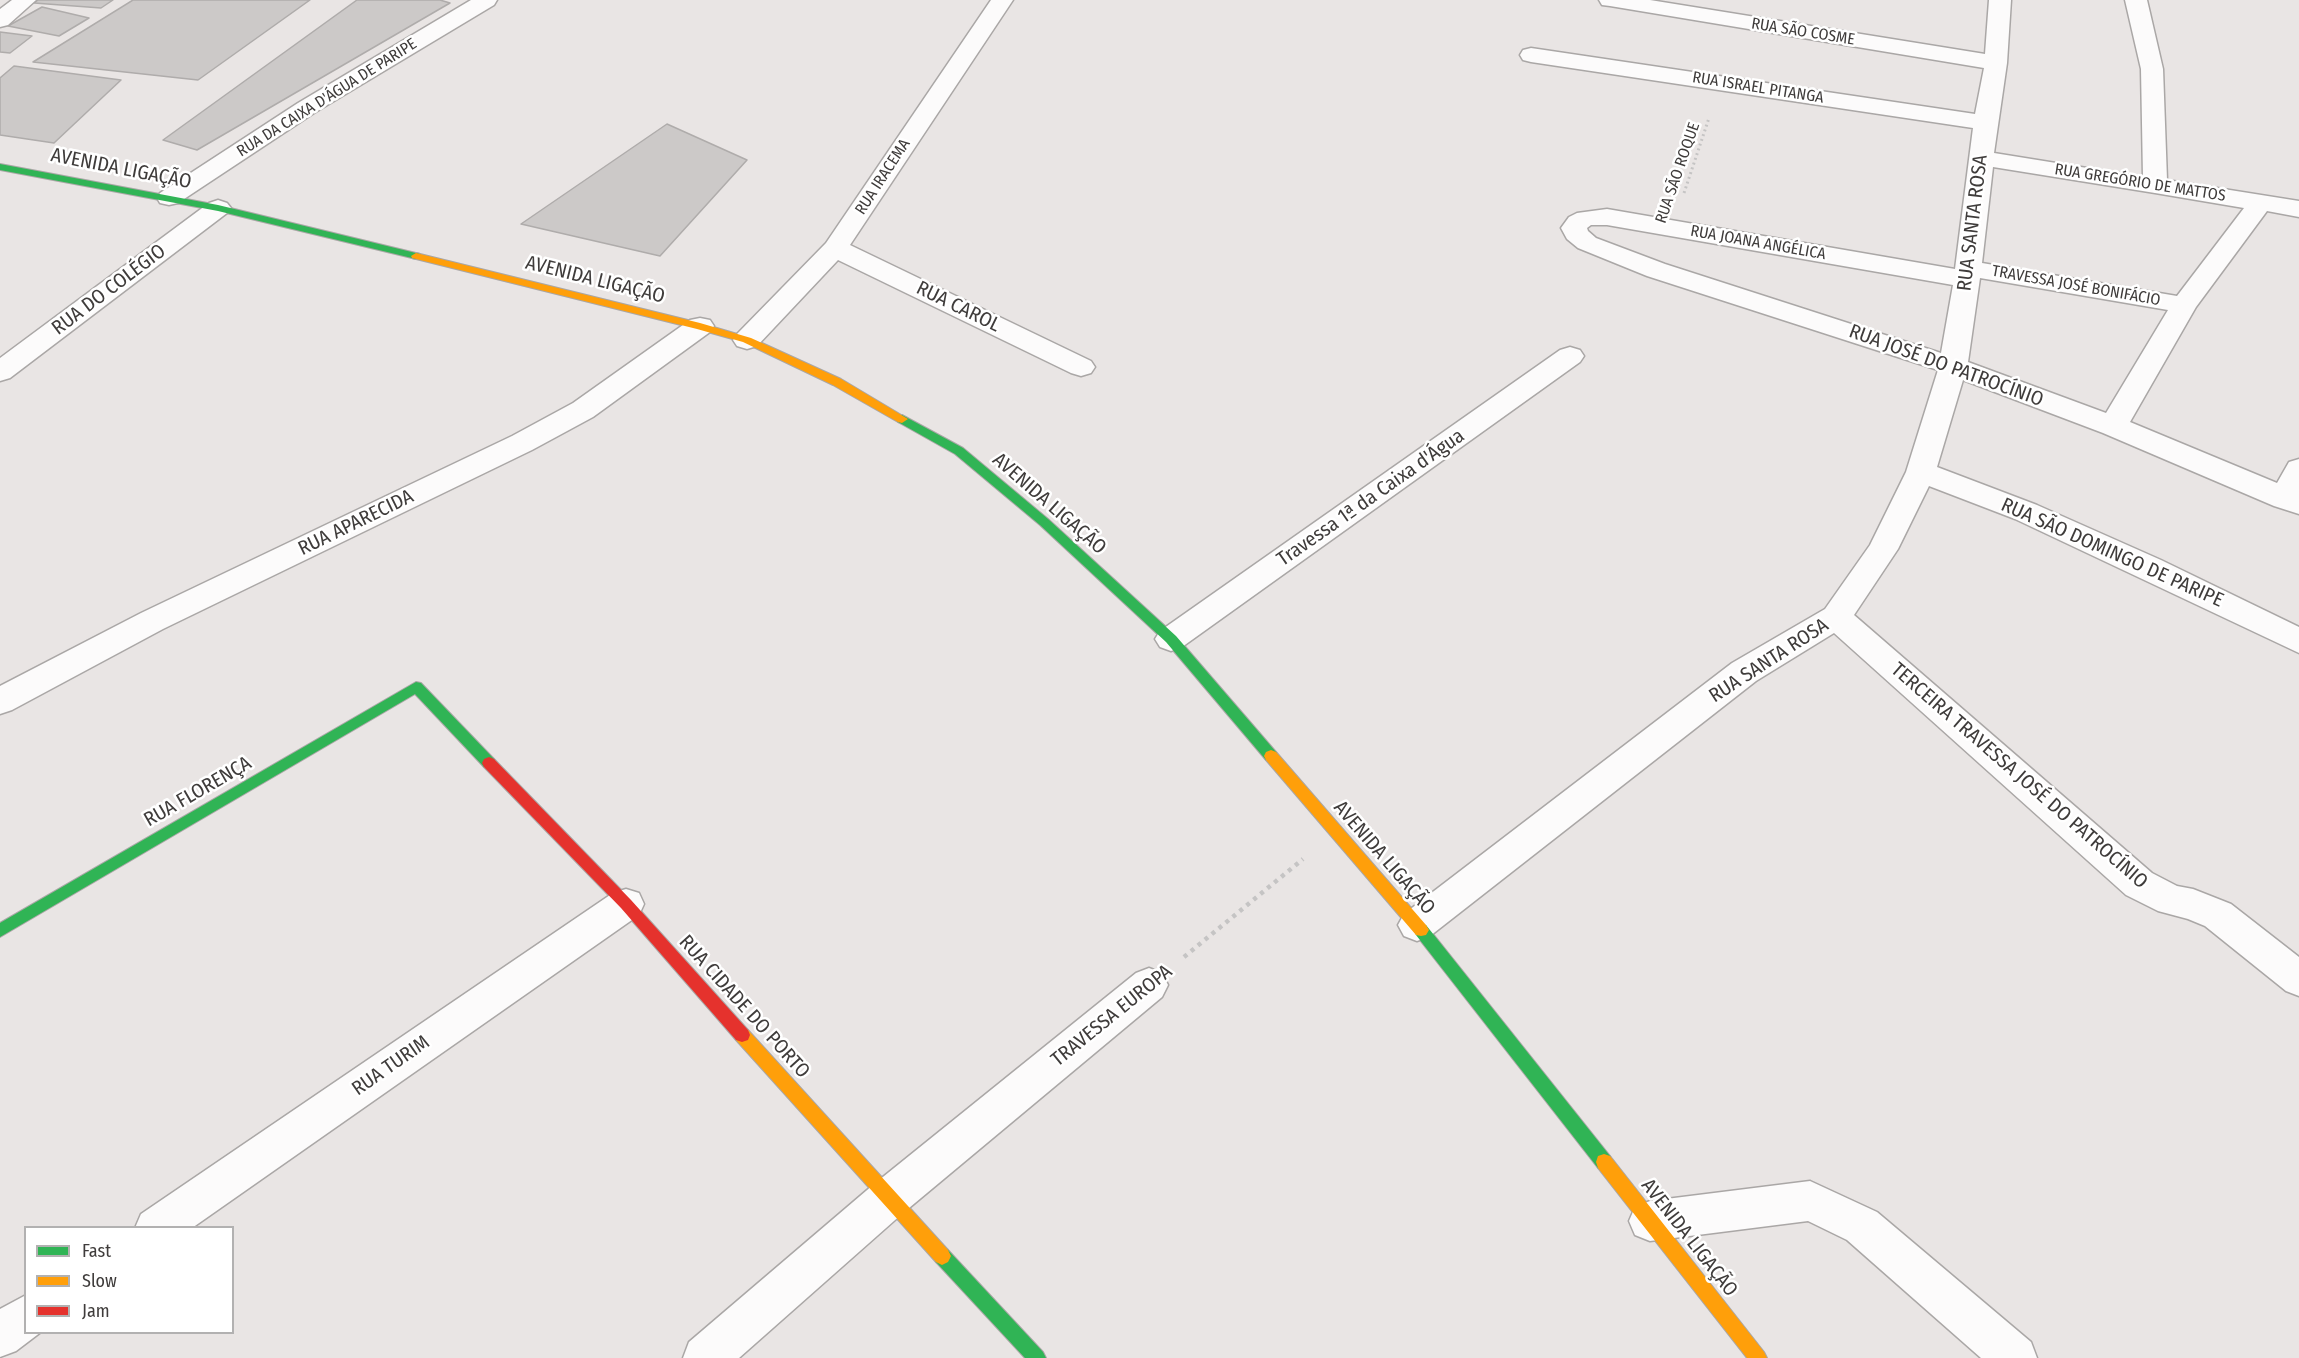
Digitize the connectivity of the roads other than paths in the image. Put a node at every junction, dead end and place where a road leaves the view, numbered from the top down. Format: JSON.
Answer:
{"nodes":[{"id":1,"x":25,"y":0,"type":"edge"},
{"id":2,"x":486,"y":0,"type":"edge"},
{"id":3,"x":1002,"y":0,"type":"edge"},
{"id":4,"x":1610,"y":0,"type":"edge"},
{"id":5,"x":2000,"y":0,"type":"edge"},
{"id":6,"x":2136,"y":0,"type":"edge"},
{"id":7,"x":0,"y":20,"type":"edge"},
{"id":8,"x":1531,"y":55,"type":"dead end"},
{"id":9,"x":1996,"y":63,"type":"junction"},
{"id":10,"x":1985,"y":123,"type":"junction"},
{"id":11,"x":1981,"y":158,"type":"junction"},
{"id":12,"x":0,"y":167,"type":"edge"},
{"id":13,"x":2155,"y":186,"type":"junction"},
{"id":14,"x":169,"y":198,"type":"junction"},
{"id":15,"x":2260,"y":203,"type":"junction"},
{"id":16,"x":218,"y":208,"type":"junction"},
{"id":17,"x":2299,"y":209,"type":"edge"},
{"id":18,"x":1587,"y":243,"type":"joint"},
{"id":19,"x":835,"y":248,"type":"junction"},
{"id":20,"x":1967,"y":273,"type":"junction"},
{"id":21,"x":2184,"y":304,"type":"junction"},
{"id":22,"x":700,"y":326,"type":"junction"},
{"id":23,"x":747,"y":340,"type":"junction"},
{"id":24,"x":1570,"y":356,"type":"dead end"},
{"id":25,"x":1953,"y":366,"type":"junction"},
{"id":26,"x":1082,"y":367,"type":"dead end"},
{"id":27,"x":0,"y":372,"type":"edge"},
{"id":28,"x":2113,"y":426,"type":"junction"},
{"id":29,"x":2299,"y":469,"type":"edge"},
{"id":30,"x":1922,"y":472,"type":"junction"},
{"id":31,"x":2292,"y":502,"type":"edge"},
{"id":32,"x":1836,"y":617,"type":"junction"},
{"id":33,"x":1172,"y":639,"type":"junction"},
{"id":34,"x":2299,"y":641,"type":"edge"},
{"id":35,"x":416,"y":687,"type":"joint"},
{"id":36,"x":0,"y":701,"type":"edge"},
{"id":37,"x":626,"y":904,"type":"junction"},
{"id":38,"x":1417,"y":925,"type":"junction"},
{"id":39,"x":0,"y":931,"type":"edge"},
{"id":40,"x":2299,"y":979,"type":"edge"},
{"id":41,"x":1149,"y":986,"type":"road end"},
{"id":42,"x":888,"y":1199,"type":"junction"},
{"id":43,"x":1650,"y":1221,"type":"junction"},
{"id":44,"x":157,"y":1226,"type":"edge"},
{"id":45,"x":24,"y":1318,"type":"edge"},
{"id":46,"x":0,"y":1335,"type":"edge"},
{"id":47,"x":705,"y":1358,"type":"edge"},
{"id":48,"x":1037,"y":1358,"type":"edge"},
{"id":49,"x":1758,"y":1358,"type":"edge"},
{"id":50,"x":2015,"y":1358,"type":"edge"}],
"edges":[{"from":1,"to":7,"type":"street"},
{"from":2,"to":14,"type":"street","name":"RUA DA CAIXA D'ÁGUA DE PARIPE"},
{"from":3,"to":19,"type":"street","name":"RUA IRACEMA"},
{"from":4,"to":9,"type":"street","name":"RUA SÃO COSME"},
{"from":5,"to":9,"type":"street","name":"RUA SANTA ROSA"},
{"from":6,"to":13,"type":"street"},
{"from":8,"to":10,"type":"street","name":"RUA ISRAEL PITANGA"},
{"from":9,"to":10,"type":"street","name":"RUA SANTA ROSA"},
{"from":10,"to":11,"type":"street","name":"RUA SANTA ROSA"},
{"from":11,"to":13,"type":"street","name":"RUA GREGÓRIO DE MATTOS"},
{"from":11,"to":20,"type":"street","name":"RUA SANTA ROSA"},
{"from":12,"to":14,"type":"main road","name":"AVENIDA LIGAÇÃO"},
{"from":13,"to":15,"type":"street","name":"RUA GREGÓRIO DE MATTOS"},
{"from":14,"to":16,"type":"main road","name":"AVENIDA LIGAÇÃO"},
{"from":15,"to":17,"type":"street","name":"RUA GREGÓRIO DE MATTOS"},
{"from":15,"to":21,"type":"street"},
{"from":16,"to":22,"type":"main road","name":"AVENIDA LIGAÇÃO"},
{"from":16,"to":27,"type":"street","name":"RUA DO COLÉGIO"},
{"from":18,"to":20,"type":"street","name":"RUA JOANA ANGÉLICA"},
{"from":18,"to":25,"type":"street","name":"RUA JOSÉ DO PATROCÍNIO"},
{"from":19,"to":23,"type":"street","name":"RUA IRACEMA"},
{"from":19,"to":26,"type":"street","name":"RUA CAROL"},
{"from":20,"to":21,"type":"street","name":"TRAVESSA JOSÉ BONIFÁCIO"},
{"from":20,"to":25,"type":"street","name":"RUA SANTA ROSA"},
{"from":21,"to":28,"type":"street"},
{"from":22,"to":23,"type":"main road","name":"AVENIDA LIGAÇÃO"},
{"from":22,"to":36,"type":"street","name":"RUA APARECIDA"},
{"from":23,"to":33,"type":"main road","name":"AVENIDA LIGAÇÃO"},
{"from":24,"to":33,"type":"street","name":"Travessa 1ª da Caixa d'Água"},
{"from":25,"to":28,"type":"street","name":"RUA JOSÉ DO PATROCÍNIO"},
{"from":25,"to":30,"type":"street","name":"RUA SANTA ROSA"},
{"from":28,"to":31,"type":"street","name":"RUA JOSÉ DO PATROCÍNIO"},
{"from":29,"to":31,"type":"street"},
{"from":30,"to":32,"type":"street","name":"RUA SANTA ROSA"},
{"from":30,"to":34,"type":"street","name":"RUA SÃO DOMINGO DE PARIPE"},
{"from":32,"to":38,"type":"street","name":"RUA SANTA ROSA"},
{"from":32,"to":40,"type":"street","name":"TERCEIRA TRAVESSA JOSÉ DO PATROCÍNIO"},
{"from":33,"to":38,"type":"main road","name":"AVENIDA LIGAÇÃO"},
{"from":35,"to":37,"type":"main road","name":"RUA CIDADE DO PORTO"},
{"from":35,"to":39,"type":"main road","name":"RUA FLORENÇA"},
{"from":37,"to":42,"type":"main road","name":"RUA CIDADE DO PORTO"},
{"from":37,"to":44,"type":"street","name":"RUA TURIM"},
{"from":38,"to":43,"type":"main road","name":"AVENIDA LIGAÇÃO"},
{"from":41,"to":42,"type":"street","name":"TRAVESSA EUROPA"},
{"from":42,"to":47,"type":"street","name":"TRAVESSA EUROPA"},
{"from":42,"to":48,"type":"main road","name":"RUA CIDADE DO PORTO"},
{"from":43,"to":49,"type":"main road","name":"AVENIDA LIGAÇÃO"},
{"from":43,"to":50,"type":"street"},
{"from":45,"to":46,"type":"street"}]}
